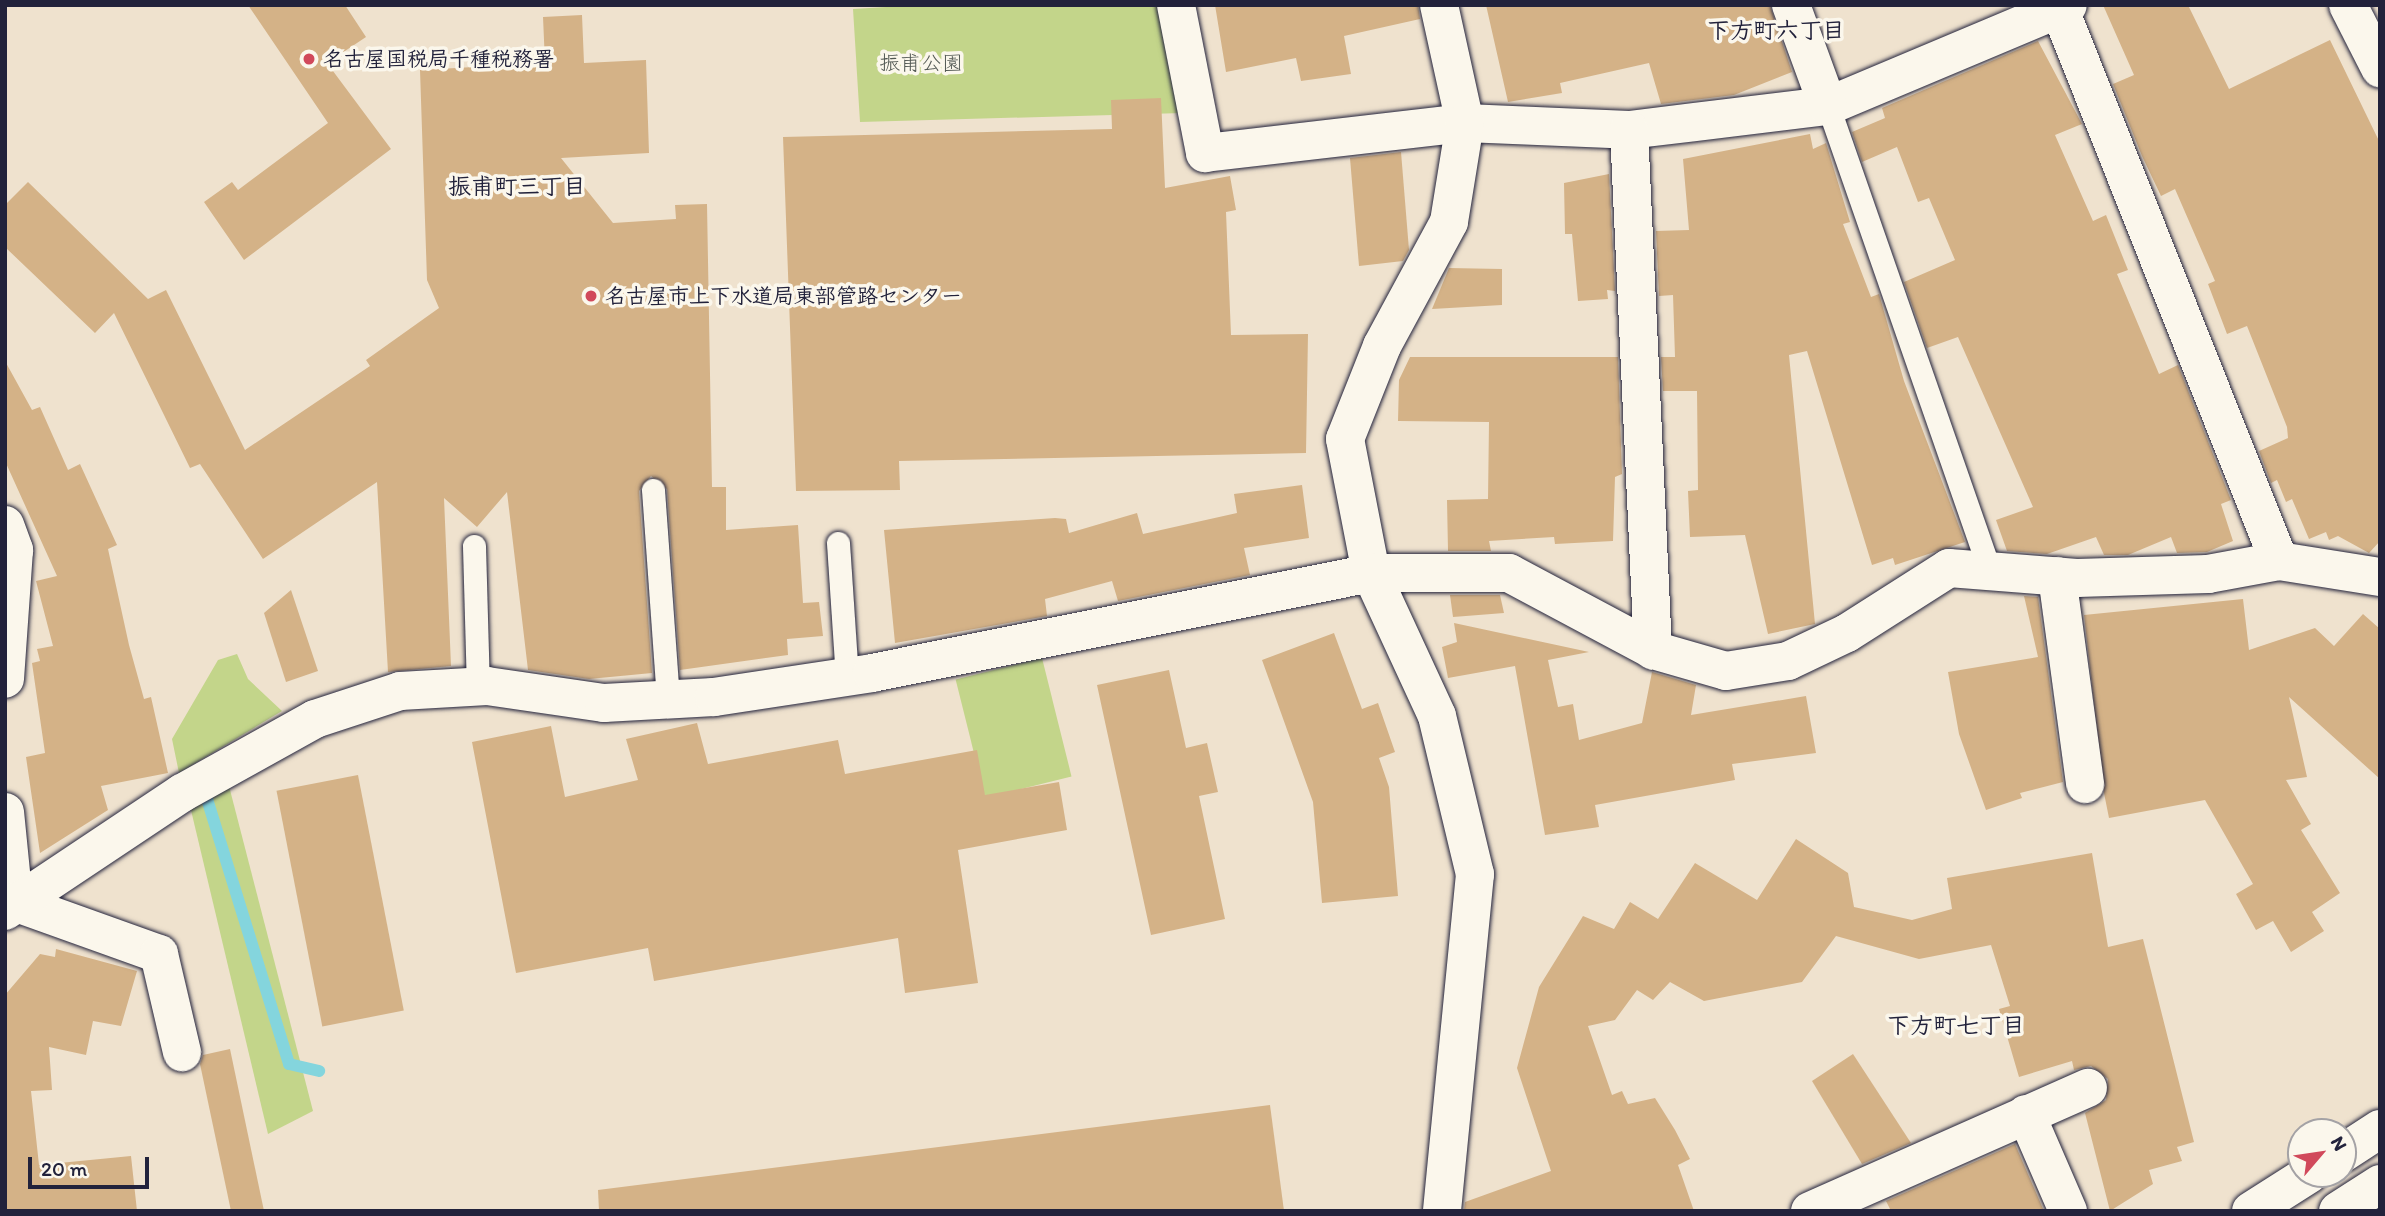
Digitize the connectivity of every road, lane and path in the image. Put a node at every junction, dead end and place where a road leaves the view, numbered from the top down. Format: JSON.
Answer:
{"nodes":[{"id":1,"x":1176,"y":5,"type":"edge"},
{"id":2,"x":1439,"y":5,"type":"edge"},
{"id":3,"x":1791,"y":5,"type":"edge"},
{"id":4,"x":2348,"y":5,"type":"edge"},
{"id":5,"x":2062,"y":6,"type":"edge"},
{"id":6,"x":2380,"y":68,"type":"edge"},
{"id":7,"x":1828,"y":106,"type":"junction"},
{"id":8,"x":1465,"y":123,"type":"junction"},
{"id":9,"x":1629,"y":130,"type":"junction"},
{"id":10,"x":653,"y":490,"type":"dead end"},
{"id":11,"x":5,"y":525,"type":"edge"},
{"id":12,"x":838,"y":543,"type":"dead end"},
{"id":13,"x":474,"y":546,"type":"dead end"},
{"id":14,"x":2279,"y":561,"type":"junction"},
{"id":15,"x":1989,"y":568,"type":"junction"},
{"id":16,"x":1371,"y":573,"type":"junction"},
{"id":17,"x":2057,"y":576,"type":"junction"},
{"id":18,"x":2380,"y":577,"type":"edge"},
{"id":19,"x":1653,"y":650,"type":"junction"},
{"id":20,"x":847,"y":677,"type":"junction"},
{"id":21,"x":5,"y":679,"type":"edge"},
{"id":22,"x":478,"y":686,"type":"junction"},
{"id":23,"x":668,"y":700,"type":"junction"},
{"id":24,"x":2085,"y":784,"type":"dead end"},
{"id":25,"x":5,"y":812,"type":"edge"},
{"id":26,"x":10,"y":907,"type":"edge"},
{"id":27,"x":182,"y":1052,"type":"dead end"},
{"id":28,"x":2088,"y":1088,"type":"dead end"},
{"id":29,"x":2026,"y":1114,"type":"junction"},
{"id":30,"x":2380,"y":1129,"type":"edge"},
{"id":31,"x":2357,"y":1144,"type":"edge"},
{"id":32,"x":2380,"y":1184,"type":"edge"},
{"id":33,"x":2287,"y":1188,"type":"edge"},
{"id":34,"x":1442,"y":1211,"type":"edge"},
{"id":35,"x":1810,"y":1211,"type":"edge"},
{"id":36,"x":2068,"y":1211,"type":"edge"},
{"id":37,"x":2251,"y":1211,"type":"edge"},
{"id":38,"x":2338,"y":1211,"type":"edge"}],
"edges":[{"from":1,"to":8,"type":"street"},
{"from":2,"to":8,"type":"street"},
{"from":3,"to":7,"type":"street"},
{"from":4,"to":6,"type":"street"},
{"from":5,"to":7,"type":"street"},
{"from":5,"to":14,"type":"street"},
{"from":7,"to":9,"type":"street"},
{"from":7,"to":15,"type":"lane"},
{"from":8,"to":9,"type":"street"},
{"from":8,"to":16,"type":"street"},
{"from":9,"to":19,"type":"street"},
{"from":10,"to":23,"type":"lane"},
{"from":11,"to":21,"type":"street"},
{"from":12,"to":20,"type":"lane"},
{"from":13,"to":22,"type":"lane"},
{"from":14,"to":17,"type":"street"},
{"from":14,"to":18,"type":"street"},
{"from":15,"to":17,"type":"street"},
{"from":15,"to":19,"type":"street"},
{"from":16,"to":19,"type":"street"},
{"from":16,"to":20,"type":"street"},
{"from":16,"to":34,"type":"street"},
{"from":17,"to":24,"type":"street"},
{"from":20,"to":23,"type":"street"},
{"from":22,"to":23,"type":"street"},
{"from":22,"to":26,"type":"street"},
{"from":25,"to":26,"type":"street"},
{"from":26,"to":27,"type":"street"},
{"from":28,"to":29,"type":"street"},
{"from":29,"to":35,"type":"street"},
{"from":29,"to":36,"type":"street"},
{"from":30,"to":31,"type":"street"},
{"from":32,"to":38,"type":"street"},
{"from":33,"to":37,"type":"street"}]}
